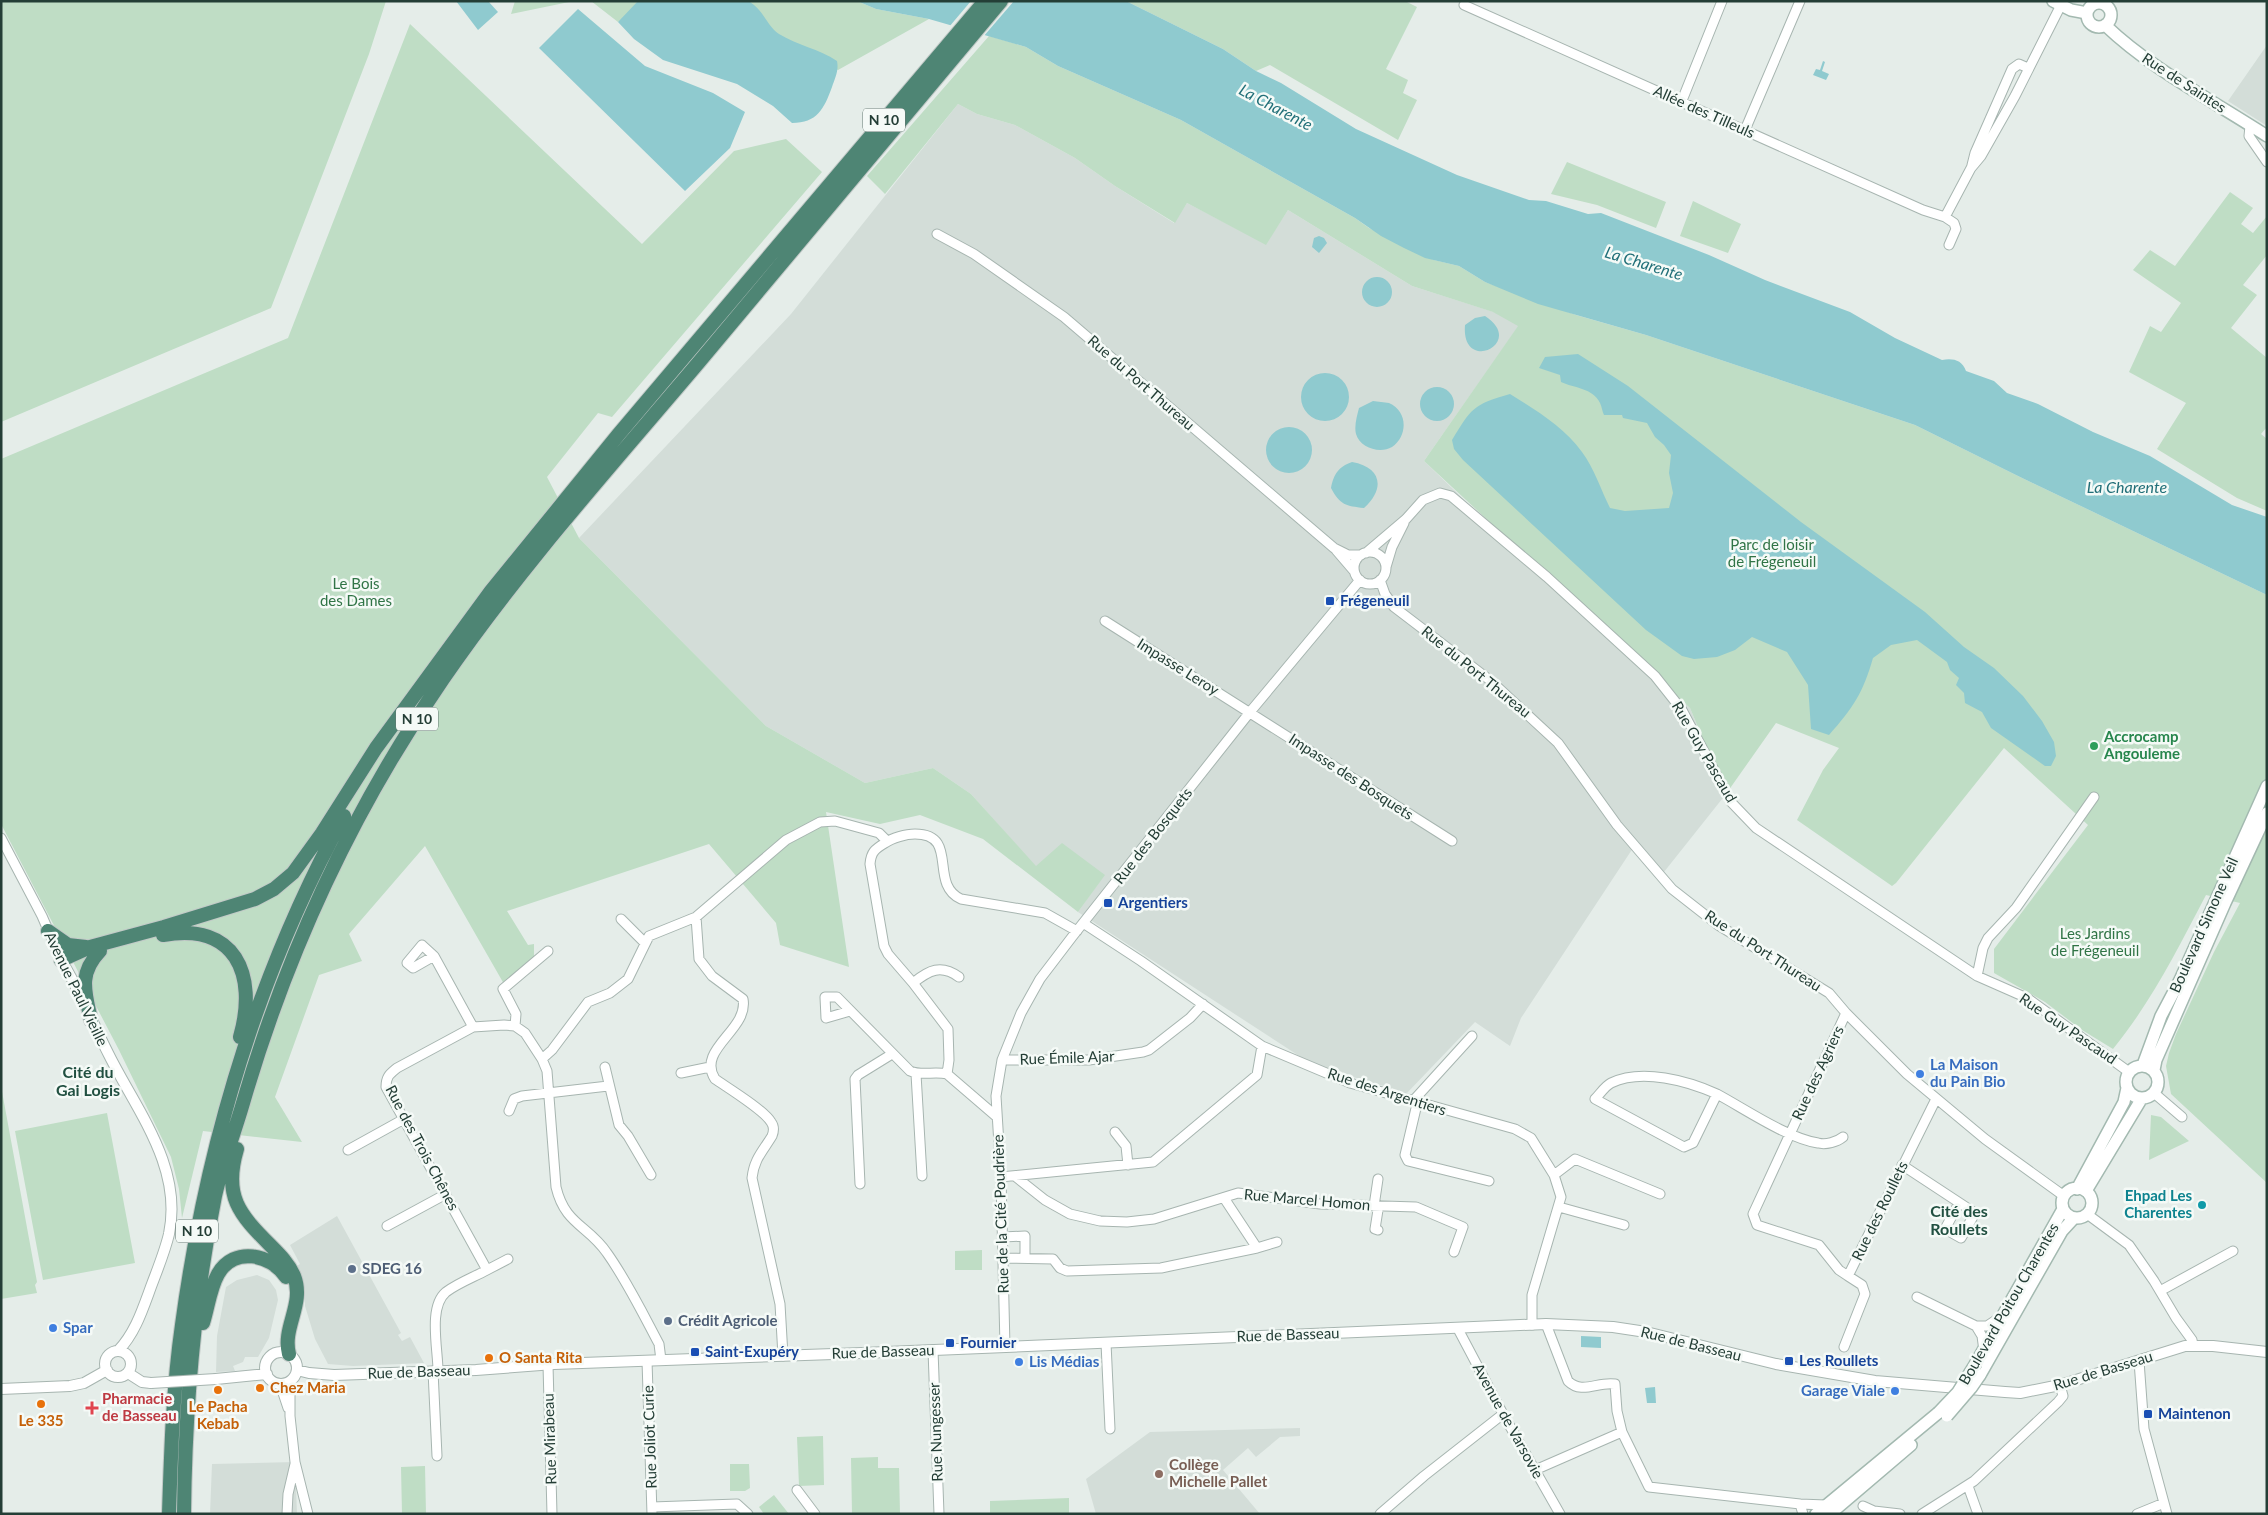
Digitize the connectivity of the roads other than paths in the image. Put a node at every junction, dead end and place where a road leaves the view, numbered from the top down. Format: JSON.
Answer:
{"nodes":[{"id":1,"x":985,"y":1,"type":"edge"},
{"id":2,"x":1001,"y":1,"type":"edge"},
{"id":3,"x":1008,"y":1,"type":"edge"},
{"id":4,"x":1722,"y":1,"type":"edge"},
{"id":5,"x":1800,"y":1,"type":"edge"},
{"id":6,"x":2101,"y":2,"type":"edge"},
{"id":7,"x":2057,"y":3,"type":"edge"},
{"id":8,"x":1464,"y":5,"type":"dead end"},
{"id":9,"x":2087,"y":13,"type":"junction"},
{"id":10,"x":2104,"y":25,"type":"junction"},
{"id":11,"x":943,"y":66,"type":"junction"},
{"id":12,"x":2028,"y":68,"type":"junction"},
{"id":13,"x":1681,"y":103,"type":"junction"},
{"id":14,"x":2250,"y":126,"type":"junction"},
{"id":15,"x":1745,"y":130,"type":"junction"},
{"id":16,"x":2267,"y":136,"type":"edge"},
{"id":17,"x":2267,"y":162,"type":"edge"},
{"id":18,"x":1971,"y":168,"type":"junction"},
{"id":19,"x":1945,"y":217,"type":"junction"},
{"id":20,"x":937,"y":234,"type":"dead end"},
{"id":21,"x":1949,"y":245,"type":"dead end"},
{"id":22,"x":1406,"y":519,"type":"junction"},
{"id":23,"x":1334,"y":548,"type":"junction"},
{"id":24,"x":1364,"y":554,"type":"junction"},
{"id":25,"x":1386,"y":567,"type":"junction"},
{"id":26,"x":1354,"y":572,"type":"junction"},
{"id":27,"x":1360,"y":580,"type":"junction"},
{"id":28,"x":1380,"y":580,"type":"junction"},
{"id":29,"x":1105,"y":621,"type":"dead end"},
{"id":30,"x":411,"y":701,"type":"junction"},
{"id":31,"x":1250,"y":712,"type":"junction"},
{"id":32,"x":2267,"y":786,"type":"edge"},
{"id":33,"x":2094,"y":797,"type":"dead end"},
{"id":34,"x":2267,"y":813,"type":"edge"},
{"id":35,"x":1,"y":838,"type":"edge"},
{"id":36,"x":887,"y":841,"type":"junction"},
{"id":37,"x":1452,"y":841,"type":"dead end"},
{"id":38,"x":337,"y":859,"type":"junction"},
{"id":39,"x":696,"y":917,"type":"junction"},
{"id":40,"x":620,"y":920,"type":"dead end"},
{"id":41,"x":1083,"y":923,"type":"junction"},
{"id":42,"x":48,"y":931,"type":"junction"},
{"id":43,"x":1077,"y":931,"type":"junction"},
{"id":44,"x":644,"y":942,"type":"junction"},
{"id":45,"x":95,"y":949,"type":"junction"},
{"id":46,"x":548,"y":951,"type":"dead end"},
{"id":47,"x":434,"y":956,"type":"dead end"},
{"id":48,"x":63,"y":964,"type":"junction"},
{"id":49,"x":1977,"y":976,"type":"junction"},
{"id":50,"x":959,"y":978,"type":"dead end"},
{"id":51,"x":913,"y":983,"type":"junction"},
{"id":52,"x":1204,"y":1004,"type":"junction"},
{"id":53,"x":850,"y":1011,"type":"dead end"},
{"id":54,"x":1846,"y":1013,"type":"junction"},
{"id":55,"x":91,"y":1020,"type":"junction"},
{"id":56,"x":515,"y":1026,"type":"junction"},
{"id":57,"x":473,"y":1027,"type":"junction"},
{"id":58,"x":1472,"y":1036,"type":"dead end"},
{"id":59,"x":1262,"y":1046,"type":"junction"},
{"id":60,"x":892,"y":1054,"type":"junction"},
{"id":61,"x":542,"y":1059,"type":"junction"},
{"id":62,"x":1002,"y":1060,"type":"junction"},
{"id":63,"x":2143,"y":1065,"type":"junction"},
{"id":64,"x":605,"y":1067,"type":"dead end"},
{"id":65,"x":710,"y":1067,"type":"junction"},
{"id":66,"x":2154,"y":1070,"type":"junction"},
{"id":67,"x":2129,"y":1072,"type":"junction"},
{"id":68,"x":681,"y":1073,"type":"dead end"},
{"id":69,"x":916,"y":1074,"type":"junction"},
{"id":70,"x":947,"y":1074,"type":"junction"},
{"id":71,"x":608,"y":1086,"type":"junction"},
{"id":72,"x":2127,"y":1088,"type":"junction"},
{"id":73,"x":2154,"y":1093,"type":"junction"},
{"id":74,"x":550,"y":1094,"type":"junction"},
{"id":75,"x":1716,"y":1094,"type":"junction"},
{"id":76,"x":2142,"y":1098,"type":"junction"},
{"id":77,"x":1936,"y":1099,"type":"junction"},
{"id":78,"x":1415,"y":1103,"type":"junction"},
{"id":79,"x":509,"y":1111,"type":"dead end"},
{"id":80,"x":997,"y":1117,"type":"junction"},
{"id":81,"x":2182,"y":1117,"type":"dead end"},
{"id":82,"x":404,"y":1119,"type":"junction"},
{"id":83,"x":1115,"y":1132,"type":"dead end"},
{"id":84,"x":1790,"y":1133,"type":"junction"},
{"id":85,"x":219,"y":1137,"type":"junction"},
{"id":86,"x":1843,"y":1137,"type":"dead end"},
{"id":87,"x":348,"y":1150,"type":"dead end"},
{"id":88,"x":1128,"y":1165,"type":"junction"},
{"id":89,"x":1902,"y":1165,"type":"junction"},
{"id":90,"x":651,"y":1175,"type":"dead end"},
{"id":91,"x":1554,"y":1175,"type":"junction"},
{"id":92,"x":922,"y":1176,"type":"dead end"},
{"id":93,"x":1001,"y":1177,"type":"junction"},
{"id":94,"x":1016,"y":1177,"type":"junction"},
{"id":95,"x":1378,"y":1179,"type":"dead end"},
{"id":96,"x":1489,"y":1181,"type":"dead end"},
{"id":97,"x":860,"y":1184,"type":"dead end"},
{"id":98,"x":2082,"y":1190,"type":"junction"},
{"id":99,"x":446,"y":1194,"type":"junction"},
{"id":100,"x":1660,"y":1194,"type":"dead end"},
{"id":101,"x":2064,"y":1196,"type":"junction"},
{"id":102,"x":1224,"y":1198,"type":"junction"},
{"id":103,"x":1959,"y":1203,"type":"dead end"},
{"id":104,"x":1374,"y":1206,"type":"junction"},
{"id":105,"x":1559,"y":1207,"type":"junction"},
{"id":106,"x":2063,"y":1209,"type":"junction"},
{"id":107,"x":2087,"y":1214,"type":"junction"},
{"id":108,"x":2074,"y":1218,"type":"junction"},
{"id":109,"x":1624,"y":1225,"type":"dead end"},
{"id":110,"x":387,"y":1226,"type":"dead end"},
{"id":111,"x":1378,"y":1230,"type":"dead end"},
{"id":112,"x":1003,"y":1237,"type":"junction"},
{"id":113,"x":1277,"y":1242,"type":"dead end"},
{"id":114,"x":1257,"y":1248,"type":"junction"},
{"id":115,"x":2233,"y":1251,"type":"dead end"},
{"id":116,"x":1454,"y":1252,"type":"dead end"},
{"id":117,"x":1004,"y":1258,"type":"junction"},
{"id":118,"x":1025,"y":1258,"type":"junction"},
{"id":119,"x":508,"y":1259,"type":"dead end"},
{"id":120,"x":487,"y":1270,"type":"junction"},
{"id":121,"x":1848,"y":1276,"type":"junction"},
{"id":122,"x":2160,"y":1291,"type":"junction"},
{"id":123,"x":1916,"y":1297,"type":"dead end"},
{"id":124,"x":2004,"y":1314,"type":"junction"},
{"id":125,"x":1546,"y":1324,"type":"junction"},
{"id":126,"x":1532,"y":1325,"type":"junction"},
{"id":127,"x":1976,"y":1326,"type":"junction"},
{"id":128,"x":1458,"y":1328,"type":"junction"},
{"id":129,"x":130,"y":1338,"type":"junction"},
{"id":130,"x":1106,"y":1343,"type":"junction"},
{"id":131,"x":2193,"y":1345,"type":"junction"},
{"id":132,"x":1005,"y":1347,"type":"junction"},
{"id":133,"x":1844,"y":1347,"type":"dead end"},
{"id":134,"x":933,"y":1350,"type":"junction"},
{"id":135,"x":118,"y":1351,"type":"junction"},
{"id":136,"x":1984,"y":1351,"type":"junction"},
{"id":137,"x":2266,"y":1352,"type":"edge"},
{"id":138,"x":283,"y":1354,"type":"junction"},
{"id":139,"x":783,"y":1356,"type":"junction"},
{"id":140,"x":129,"y":1357,"type":"junction"},
{"id":141,"x":2267,"y":1358,"type":"edge"},
{"id":142,"x":662,"y":1360,"type":"junction"},
{"id":143,"x":647,"y":1361,"type":"junction"},
{"id":144,"x":2139,"y":1361,"type":"junction"},
{"id":145,"x":548,"y":1365,"type":"junction"},
{"id":146,"x":1978,"y":1369,"type":"junction"},
{"id":147,"x":107,"y":1370,"type":"junction"},
{"id":148,"x":297,"y":1370,"type":"junction"},
{"id":149,"x":436,"y":1371,"type":"junction"},
{"id":150,"x":128,"y":1373,"type":"junction"},
{"id":151,"x":267,"y":1374,"type":"junction"},
{"id":152,"x":290,"y":1382,"type":"junction"},
{"id":153,"x":280,"y":1384,"type":"junction"},
{"id":154,"x":2060,"y":1385,"type":"junction"},
{"id":155,"x":1,"y":1389,"type":"edge"},
{"id":156,"x":1503,"y":1414,"type":"junction"},
{"id":157,"x":290,"y":1416,"type":"junction"},
{"id":158,"x":1110,"y":1429,"type":"dead end"},
{"id":159,"x":1622,"y":1432,"type":"junction"},
{"id":160,"x":437,"y":1456,"type":"dead end"},
{"id":161,"x":185,"y":1458,"type":"junction"},
{"id":162,"x":295,"y":1462,"type":"junction"},
{"id":163,"x":1535,"y":1470,"type":"junction"},
{"id":164,"x":1968,"y":1486,"type":"junction"},
{"id":165,"x":797,"y":1490,"type":"dead end"},
{"id":166,"x":2164,"y":1503,"type":"junction"},
{"id":167,"x":1800,"y":1504,"type":"junction"},
{"id":168,"x":1863,"y":1506,"type":"dead end"},
{"id":169,"x":1828,"y":1509,"type":"edge"},
{"id":170,"x":652,"y":1510,"type":"edge"},
{"id":171,"x":169,"y":1514,"type":"edge"},
{"id":172,"x":184,"y":1514,"type":"edge"},
{"id":173,"x":287,"y":1514,"type":"edge"},
{"id":174,"x":308,"y":1514,"type":"edge"},
{"id":175,"x":552,"y":1514,"type":"edge"},
{"id":176,"x":748,"y":1514,"type":"edge"},
{"id":177,"x":815,"y":1514,"type":"edge"},
{"id":178,"x":939,"y":1514,"type":"edge"},
{"id":179,"x":1380,"y":1514,"type":"edge"},
{"id":180,"x":1560,"y":1514,"type":"edge"},
{"id":181,"x":1803,"y":1514,"type":"edge"},
{"id":182,"x":1816,"y":1514,"type":"edge"},
{"id":183,"x":1900,"y":1514,"type":"edge"},
{"id":184,"x":1922,"y":1514,"type":"edge"},
{"id":185,"x":1978,"y":1514,"type":"edge"},
{"id":186,"x":2137,"y":1514,"type":"edge"},
{"id":187,"x":2167,"y":1514,"type":"edge"}],
"edges":[{"from":1,"to":11,"type":"highway","number":"N 10"},
{"from":2,"to":11,"type":"highway","number":"N 10"},
{"from":3,"to":11,"type":"highway"},
{"from":4,"to":13,"type":"street"},
{"from":5,"to":15,"type":"street"},
{"from":6,"to":9,"type":"main road"},
{"from":6,"to":10,"type":"main road"},
{"from":7,"to":9,"type":"main road"},
{"from":7,"to":12,"type":"street"},
{"from":8,"to":13,"type":"street","name":"Allée des Tilleuls"},
{"from":9,"to":10,"type":"main road"},
{"from":10,"to":14,"type":"main road","name":"Rue de Saintes"},
{"from":11,"to":30,"type":"highway","number":"N 10"},
{"from":11,"to":38,"type":"highway","number":"N 10"},
{"from":12,"to":18,"type":"street"},
{"from":12,"to":18,"type":"street"},
{"from":13,"to":15,"type":"street","name":"Allée des Tilleuls"},
{"from":14,"to":16,"type":"main road","name":"Rue de Saintes"},
{"from":14,"to":17,"type":"street"},
{"from":15,"to":19,"type":"street","name":"Allée des Tilleuls"},
{"from":18,"to":19,"type":"street"},
{"from":19,"to":21,"type":"street"},
{"from":20,"to":23,"type":"street","name":"Rue du Port Thureau"},
{"from":22,"to":24,"type":"street","name":"Rue Guy Pascaud"},
{"from":22,"to":25,"type":"street","name":"Rue Guy Pascaud"},
{"from":22,"to":49,"type":"street","name":"Rue Guy Pascaud"},
{"from":23,"to":24,"type":"street","name":"Rue du Port Thureau"},
{"from":23,"to":26,"type":"street","name":"Rue du Port Thureau"},
{"from":24,"to":25,"type":"street"},
{"from":24,"to":26,"type":"street"},
{"from":25,"to":28,"type":"street"},
{"from":26,"to":27,"type":"street"},
{"from":27,"to":28,"type":"street"},
{"from":27,"to":31,"type":"street","name":"Rue des Bosquets"},
{"from":28,"to":54,"type":"street","name":"Rue du Port Thureau"},
{"from":29,"to":31,"type":"street","name":"Impasse Leroy"},
{"from":30,"to":45,"type":"highway"},
{"from":30,"to":85,"type":"highway","number":"N 10"},
{"from":31,"to":37,"type":"street","name":"Impasse des Bosquets"},
{"from":31,"to":41,"type":"street","name":"Rue des Bosquets"},
{"from":32,"to":63,"type":"main road","name":"Boulevard Simone Veil"},
{"from":33,"to":49,"type":"street"},
{"from":34,"to":66,"type":"main road","name":"Boulevard Simone Veil"},
{"from":35,"to":42,"type":"street","name":"Avenue Paul Vieille"},
{"from":36,"to":39,"type":"street"},
{"from":36,"to":43,"type":"street"},
{"from":36,"to":51,"type":"street"},
{"from":38,"to":138,"type":"highway"},
{"from":38,"to":161,"type":"highway","number":"N 10"},
{"from":39,"to":44,"type":"street"},
{"from":39,"to":65,"type":"street"},
{"from":40,"to":44,"type":"street"},
{"from":41,"to":43,"type":"street","name":"Rue des Bosquets"},
{"from":41,"to":52,"type":"street","name":"Rue des Argentiers"},
{"from":42,"to":45,"type":"highway"},
{"from":42,"to":48,"type":"street","name":"Avenue Paul Vieille"},
{"from":43,"to":62,"type":"street","name":"Rue des Bosquets"},
{"from":44,"to":61,"type":"street"},
{"from":45,"to":48,"type":"highway"},
{"from":45,"to":55,"type":"highway"},
{"from":45,"to":85,"type":"highway"},
{"from":46,"to":56,"type":"street"},
{"from":47,"to":57,"type":"street"},
{"from":48,"to":55,"type":"street","name":"Avenue Paul Vieille"},
{"from":49,"to":67,"type":"street","name":"Rue Guy Pascaud"},
{"from":50,"to":51,"type":"street"},
{"from":51,"to":70,"type":"street"},
{"from":52,"to":59,"type":"street","name":"Rue des Argentiers"},
{"from":52,"to":62,"type":"street","name":"Rue Émile Ajar"},
{"from":53,"to":60,"type":"street"},
{"from":54,"to":77,"type":"street","name":"Rue du Port Thureau"},
{"from":54,"to":84,"type":"street","name":"Rue des Agriers"},
{"from":55,"to":129,"type":"street","name":"Avenue Paul Vieille"},
{"from":56,"to":57,"type":"street","name":"Rue des Trois Chênes"},
{"from":56,"to":61,"type":"street"},
{"from":57,"to":82,"type":"street","name":"Rue des Trois Chênes"},
{"from":58,"to":78,"type":"street"},
{"from":59,"to":78,"type":"street","name":"Rue des Argentiers"},
{"from":59,"to":88,"type":"street"},
{"from":60,"to":69,"type":"street"},
{"from":60,"to":97,"type":"street"},
{"from":61,"to":74,"type":"street"},
{"from":62,"to":80,"type":"street","name":"Rue des Bosquets"},
{"from":63,"to":66,"type":"main road"},
{"from":63,"to":67,"type":"main road"},
{"from":64,"to":71,"type":"street"},
{"from":65,"to":68,"type":"street"},
{"from":65,"to":139,"type":"street"},
{"from":66,"to":73,"type":"main road"},
{"from":67,"to":72,"type":"main road"},
{"from":69,"to":70,"type":"street"},
{"from":69,"to":92,"type":"street"},
{"from":70,"to":80,"type":"street","name":"Rue de la Cité Poudrière"},
{"from":71,"to":74,"type":"street"},
{"from":71,"to":90,"type":"street"},
{"from":72,"to":76,"type":"main road"},
{"from":72,"to":98,"type":"main road"},
{"from":73,"to":76,"type":"main road"},
{"from":73,"to":81,"type":"street"},
{"from":74,"to":79,"type":"street"},
{"from":74,"to":142,"type":"street"},
{"from":75,"to":75,"type":"street"},
{"from":75,"to":84,"type":"street"},
{"from":76,"to":98,"type":"main road"},
{"from":77,"to":89,"type":"street","name":"Rue des Roullets"},
{"from":77,"to":101,"type":"street","name":"Rue du Port Thureau"},
{"from":78,"to":91,"type":"street","name":"Rue des Argentiers"},
{"from":78,"to":96,"type":"street"},
{"from":80,"to":93,"type":"street","name":"Rue de la Cité Poudrière"},
{"from":82,"to":87,"type":"street"},
{"from":82,"to":99,"type":"street","name":"Rue des Trois Chênes"},
{"from":83,"to":88,"type":"street"},
{"from":84,"to":86,"type":"street","name":"Rue des Agriers"},
{"from":84,"to":121,"type":"street","name":"Rue des Agriers"},
{"from":85,"to":171,"type":"highway","number":"N 10"},
{"from":88,"to":94,"type":"street"},
{"from":89,"to":103,"type":"street"},
{"from":89,"to":121,"type":"street","name":"Rue des Roullets"},
{"from":91,"to":100,"type":"street"},
{"from":91,"to":105,"type":"street","name":"Rue des Argentiers"},
{"from":93,"to":94,"type":"street"},
{"from":93,"to":112,"type":"street","name":"Rue de la Cité Poudrière"},
{"from":94,"to":102,"type":"street","name":"Rue Marcel Homon"},
{"from":95,"to":104,"type":"street"},
{"from":98,"to":101,"type":"main road"},
{"from":98,"to":107,"type":"main road"},
{"from":99,"to":110,"type":"street"},
{"from":99,"to":120,"type":"street","name":"Rue des Trois Chênes"},
{"from":101,"to":106,"type":"main road"},
{"from":102,"to":104,"type":"street","name":"Rue Marcel Homon"},
{"from":102,"to":114,"type":"street"},
{"from":104,"to":111,"type":"street"},
{"from":104,"to":116,"type":"street","name":"Rue Marcel Homon"},
{"from":105,"to":109,"type":"street"},
{"from":105,"to":126,"type":"street","name":"Rue des Argentiers"},
{"from":106,"to":108,"type":"main road"},
{"from":106,"to":124,"type":"main road","name":"Boulevard Poitou Charentes"},
{"from":107,"to":108,"type":"main road"},
{"from":107,"to":122,"type":"street"},
{"from":108,"to":146,"type":"main road","name":"Boulevard Poitou Charentes"},
{"from":112,"to":117,"type":"street","name":"Rue de la Cité Poudrière"},
{"from":112,"to":118,"type":"street"},
{"from":113,"to":114,"type":"street"},
{"from":114,"to":118,"type":"street"},
{"from":115,"to":122,"type":"street"},
{"from":117,"to":118,"type":"street"},
{"from":117,"to":132,"type":"street","name":"Rue de la Cité Poudrière"},
{"from":119,"to":120,"type":"street"},
{"from":120,"to":149,"type":"street"},
{"from":121,"to":133,"type":"street","name":"Rue des Roullets"},
{"from":122,"to":131,"type":"street"},
{"from":123,"to":127,"type":"street"},
{"from":124,"to":127,"type":"street"},
{"from":124,"to":136,"type":"main road","name":"Boulevard Poitou Charentes"},
{"from":125,"to":126,"type":"street","name":"Rue de Basseau"},
{"from":125,"to":154,"type":"street","name":"Rue de Basseau"},
{"from":125,"to":159,"type":"street"},
{"from":126,"to":128,"type":"street","name":"Rue de Basseau"},
{"from":127,"to":136,"type":"street"},
{"from":128,"to":130,"type":"street","name":"Rue de Basseau"},
{"from":128,"to":156,"type":"street","name":"Avenue de Varsovie"},
{"from":129,"to":135,"type":"street","name":"Avenue Paul Vieille"},
{"from":129,"to":140,"type":"street","name":"Avenue Paul Vieille"},
{"from":130,"to":132,"type":"street","name":"Rue de Basseau"},
{"from":130,"to":158,"type":"street"},
{"from":131,"to":137,"type":"street","name":"Rue de Basseau"},
{"from":131,"to":144,"type":"street","name":"Rue de Basseau"},
{"from":132,"to":134,"type":"street","name":"Rue de Basseau"},
{"from":134,"to":139,"type":"street","name":"Rue de Basseau"},
{"from":134,"to":178,"type":"street","name":"Rue Nungesser"},
{"from":135,"to":140,"type":"street"},
{"from":135,"to":147,"type":"street"},
{"from":136,"to":146,"type":"main road","name":"Boulevard Poitou Charentes"},
{"from":137,"to":141,"type":"street"},
{"from":138,"to":148,"type":"street"},
{"from":138,"to":151,"type":"street"},
{"from":138,"to":161,"type":"highway"},
{"from":139,"to":142,"type":"street","name":"Rue de Basseau"},
{"from":140,"to":150,"type":"street"},
{"from":142,"to":143,"type":"street","name":"Rue de Basseau"},
{"from":143,"to":145,"type":"street","name":"Rue de Basseau"},
{"from":143,"to":170,"type":"street","name":"Rue Joliot Curie"},
{"from":144,"to":154,"type":"street","name":"Rue de Basseau"},
{"from":144,"to":166,"type":"street"},
{"from":145,"to":149,"type":"street","name":"Rue de Basseau"},
{"from":145,"to":175,"type":"street","name":"Rue Mirabeau"},
{"from":146,"to":169,"type":"main road","name":"Boulevard Poitou Charentes","bridge":true},
{"from":147,"to":150,"type":"street"},
{"from":147,"to":155,"type":"street"},
{"from":148,"to":149,"type":"street","name":"Rue de Basseau"},
{"from":148,"to":152,"type":"street"},
{"from":149,"to":160,"type":"street"},
{"from":150,"to":151,"type":"street","bridge":true},
{"from":151,"to":153,"type":"street"},
{"from":152,"to":153,"type":"street"},
{"from":152,"to":157,"type":"street"},
{"from":153,"to":157,"type":"street"},
{"from":154,"to":164,"type":"street"},
{"from":156,"to":163,"type":"street","name":"Avenue de Varsovie"},
{"from":156,"to":179,"type":"street"},
{"from":157,"to":162,"type":"street"},
{"from":159,"to":163,"type":"street"},
{"from":159,"to":167,"type":"street"},
{"from":161,"to":172,"type":"highway","number":"N 10"},
{"from":162,"to":173,"type":"street"},
{"from":162,"to":174,"type":"street"},
{"from":163,"to":180,"type":"street","name":"Avenue de Varsovie"},
{"from":164,"to":184,"type":"street"},
{"from":164,"to":185,"type":"street"},
{"from":165,"to":177,"type":"street"},
{"from":166,"to":186,"type":"street"},
{"from":166,"to":187,"type":"street"},
{"from":167,"to":169,"type":"street"},
{"from":167,"to":181,"type":"street"},
{"from":168,"to":183,"type":"street"},
{"from":169,"to":182,"type":"main road","name":"Boulevard Poitou Charentes"},
{"from":170,"to":176,"type":"street"}]}
